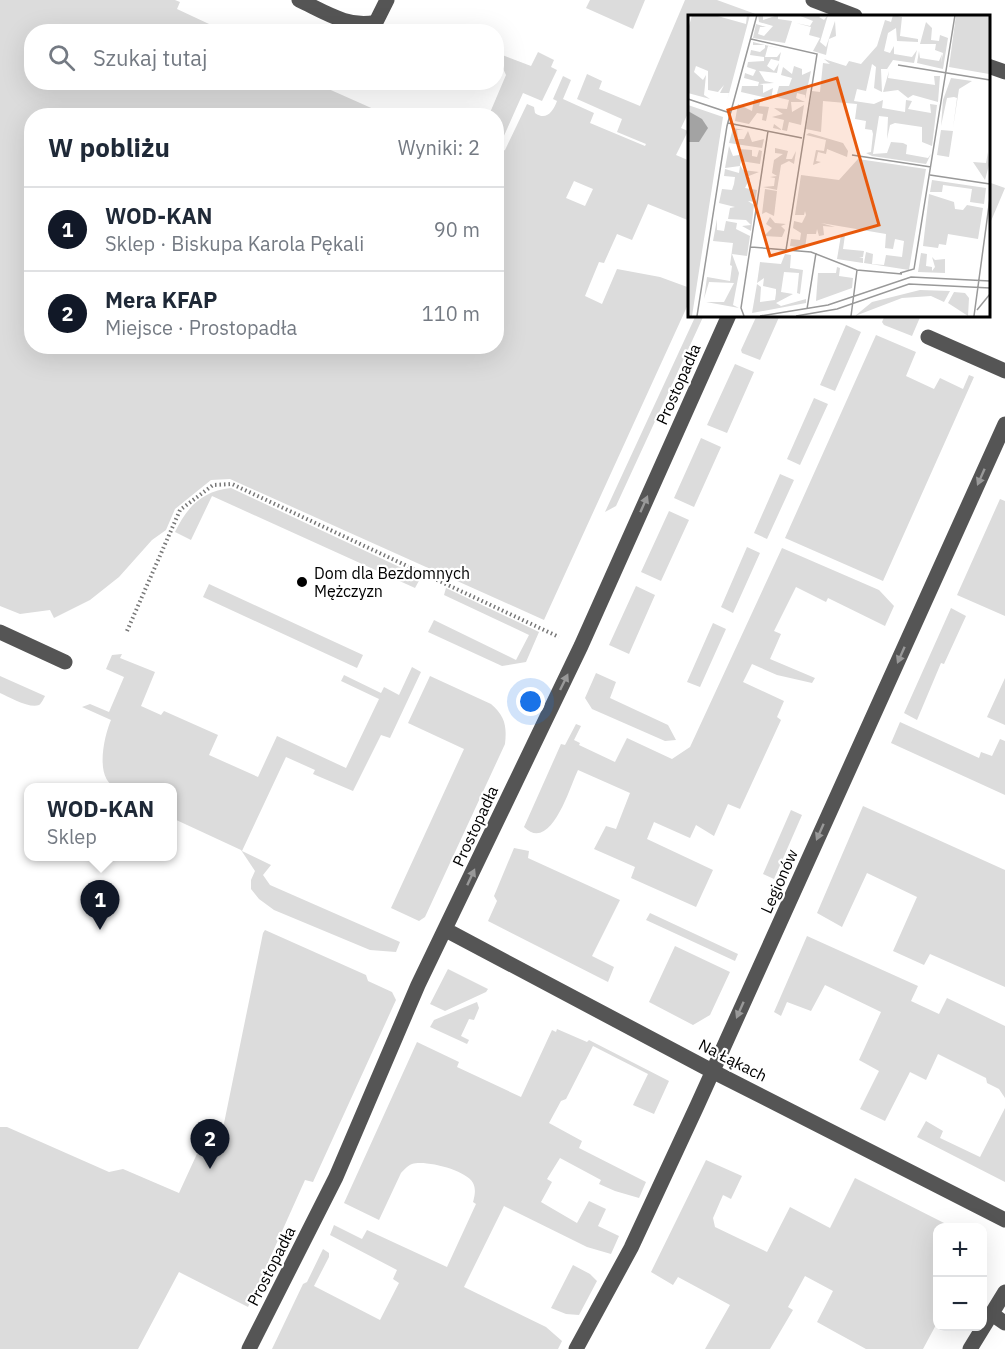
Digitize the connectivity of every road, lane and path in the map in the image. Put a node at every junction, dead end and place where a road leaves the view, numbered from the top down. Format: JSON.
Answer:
{"nodes":[{"id":1,"x":299,"y":0,"type":"edge"},
{"id":2,"x":387,"y":0,"type":"edge"},
{"id":3,"x":813,"y":0,"type":"edge"},
{"id":4,"x":850,"y":15,"type":"edge"},
{"id":5,"x":990,"y":67,"type":"edge"},
{"id":6,"x":1005,"y":72,"type":"edge"},
{"id":7,"x":729,"y":316,"type":"edge"},
{"id":8,"x":928,"y":337,"type":"dead end"},
{"id":9,"x":1005,"y":371,"type":"edge"},
{"id":10,"x":1005,"y":424,"type":"edge"},
{"id":11,"x":127,"y":631,"type":"dead end"},
{"id":12,"x":0,"y":632,"type":"edge"},
{"id":13,"x":581,"y":646,"type":"junction"},
{"id":14,"x":65,"y":662,"type":"dead end"},
{"id":15,"x":446,"y":930,"type":"junction"},
{"id":16,"x":712,"y":1071,"type":"junction"},
{"id":17,"x":1005,"y":1220,"type":"edge"},
{"id":18,"x":1005,"y":1292,"type":"edge"},
{"id":19,"x":992,"y":1314,"type":"junction"},
{"id":20,"x":1005,"y":1323,"type":"edge"},
{"id":21,"x":249,"y":1349,"type":"edge"},
{"id":22,"x":576,"y":1349,"type":"edge"},
{"id":23,"x":970,"y":1349,"type":"edge"}],
"edges":[{"from":1,"to":2,"type":"street"},
{"from":3,"to":4,"type":"street"},
{"from":5,"to":6,"type":"street"},
{"from":13,"to":7,"type":"street","name":"Prostopadła","one_way":true},
{"from":8,"to":9,"type":"street"},
{"from":10,"to":16,"type":"street","name":"Legionów","one_way":true},
{"from":11,"to":13,"type":"path"},
{"from":12,"to":14,"type":"street"},
{"from":15,"to":13,"type":"street","name":"Prostopadła","one_way":true},
{"from":15,"to":16,"type":"street","name":"Na Łąkach"},
{"from":15,"to":21,"type":"street","name":"Prostopadła"},
{"from":16,"to":17,"type":"street","name":"Na Łąkach"},
{"from":16,"to":22,"type":"street","name":"Legionów"},
{"from":18,"to":19,"type":"street"},
{"from":19,"to":20,"type":"street"},
{"from":19,"to":23,"type":"street"}]}
